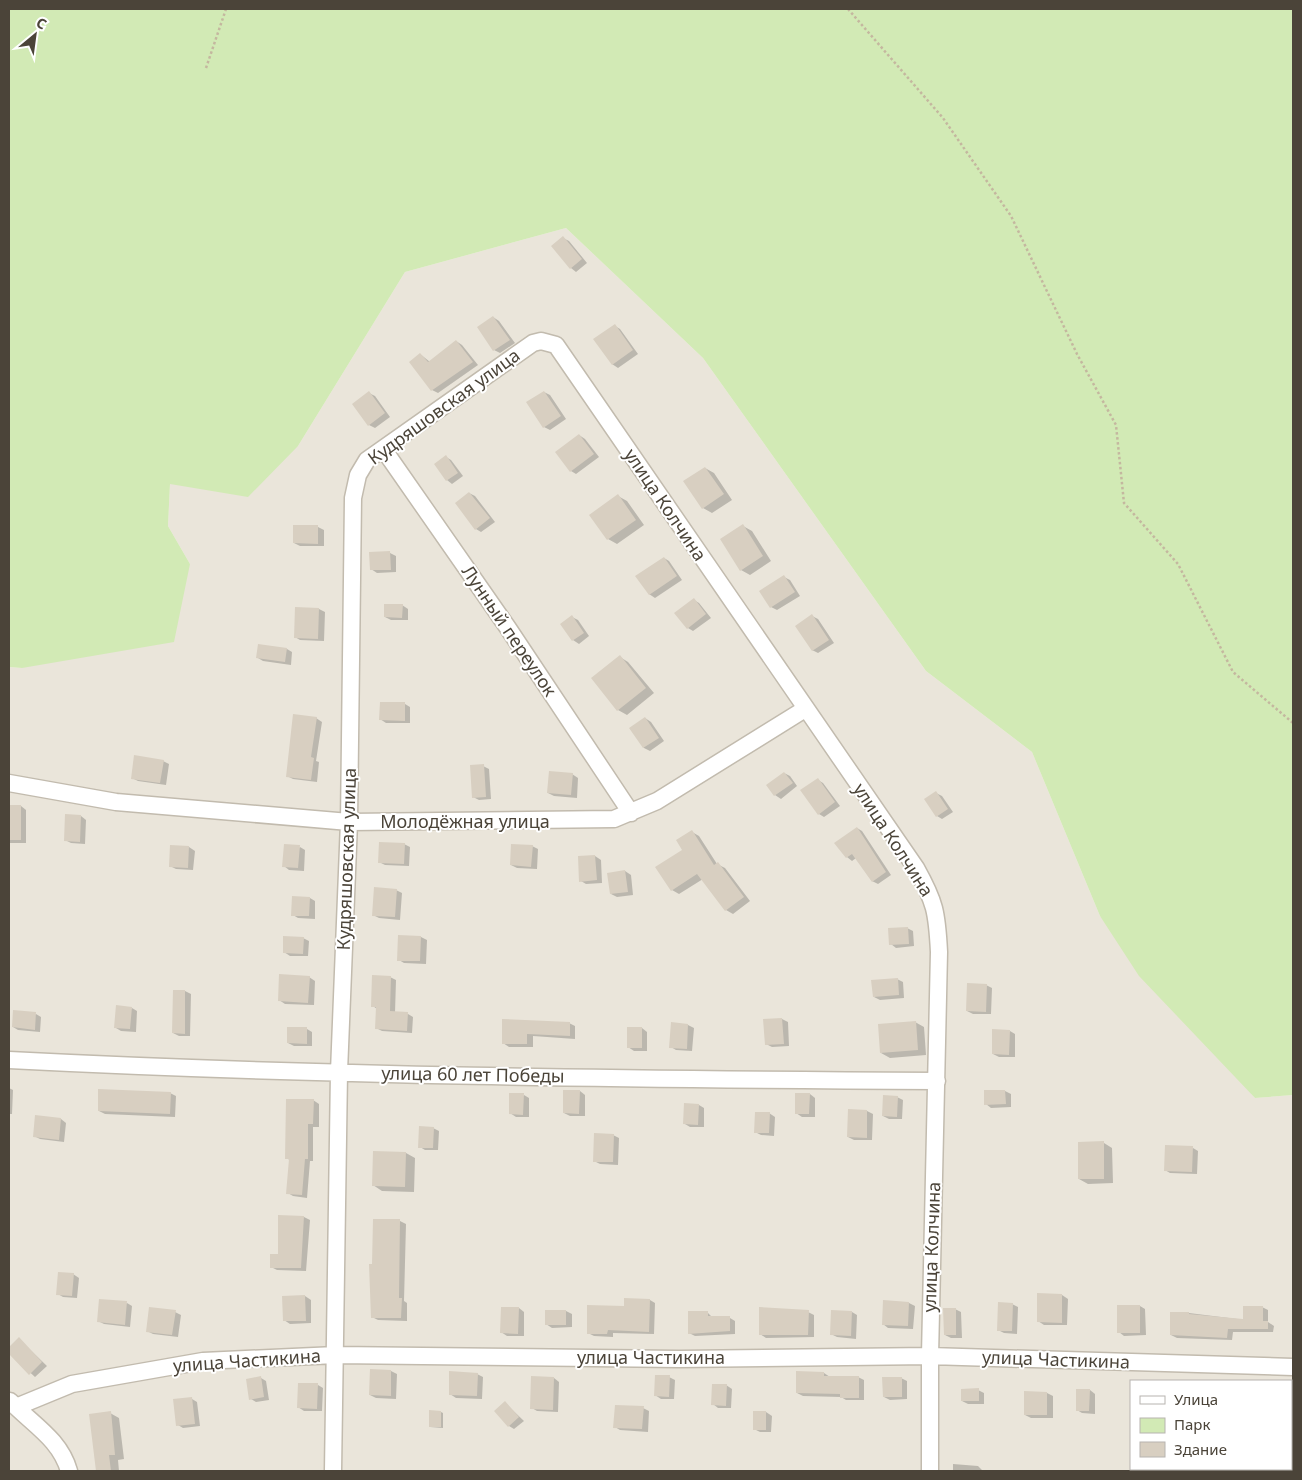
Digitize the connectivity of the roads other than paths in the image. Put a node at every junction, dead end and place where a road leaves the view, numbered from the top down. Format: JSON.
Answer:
{"nodes":[{"id":1,"x":541,"y":341,"type":"joint"},
{"id":2,"x":384,"y":450,"type":"junction"},
{"id":3,"x":805,"y":709,"type":"junction"},
{"id":4,"x":9,"y":783,"type":"edge"},
{"id":5,"x":631,"y":813,"type":"junction"},
{"id":6,"x":350,"y":822,"type":"junction"},
{"id":7,"x":9,"y":1060,"type":"edge"},
{"id":8,"x":339,"y":1072,"type":"junction"},
{"id":9,"x":937,"y":1081,"type":"junction"},
{"id":10,"x":336,"y":1354,"type":"junction"},
{"id":11,"x":930,"y":1356,"type":"junction"},
{"id":12,"x":1293,"y":1367,"type":"edge"},
{"id":13,"x":12,"y":1403,"type":"edge"},
{"id":14,"x":69,"y":1471,"type":"edge"},
{"id":15,"x":333,"y":1471,"type":"edge"},
{"id":16,"x":930,"y":1471,"type":"edge"}],
"edges":[{"from":1,"to":2,"type":"street","name":"Кудряшовская улица"},
{"from":1,"to":3,"type":"street","name":"улица Колчина"},
{"from":2,"to":5,"type":"street","name":"Лунный переулок"},
{"from":2,"to":6,"type":"street","name":"Кудряшовская улица"},
{"from":3,"to":5,"type":"street","name":"Молодёжная улица"},
{"from":3,"to":9,"type":"street","name":"улица Колчина"},
{"from":4,"to":6,"type":"street","name":"Молодёжная улица"},
{"from":5,"to":6,"type":"street","name":"Молодёжная улица"},
{"from":6,"to":8,"type":"street","name":"Кудряшовская улица"},
{"from":7,"to":8,"type":"street","name":"улица 60 лет Победы"},
{"from":8,"to":9,"type":"street","name":"улица 60 лет Победы"},
{"from":8,"to":10,"type":"street","name":"Кудряшовская улица"},
{"from":9,"to":11,"type":"street","name":"улица Колчина"},
{"from":10,"to":11,"type":"street","name":"улица Частикина"},
{"from":10,"to":13,"type":"street","name":"улица Частикина"},
{"from":10,"to":15,"type":"street","name":"Кудряшовская улица"},
{"from":11,"to":12,"type":"street","name":"улица Частикина"},
{"from":11,"to":16,"type":"street","name":"улица Колчина"},
{"from":13,"to":14,"type":"street"}]}
